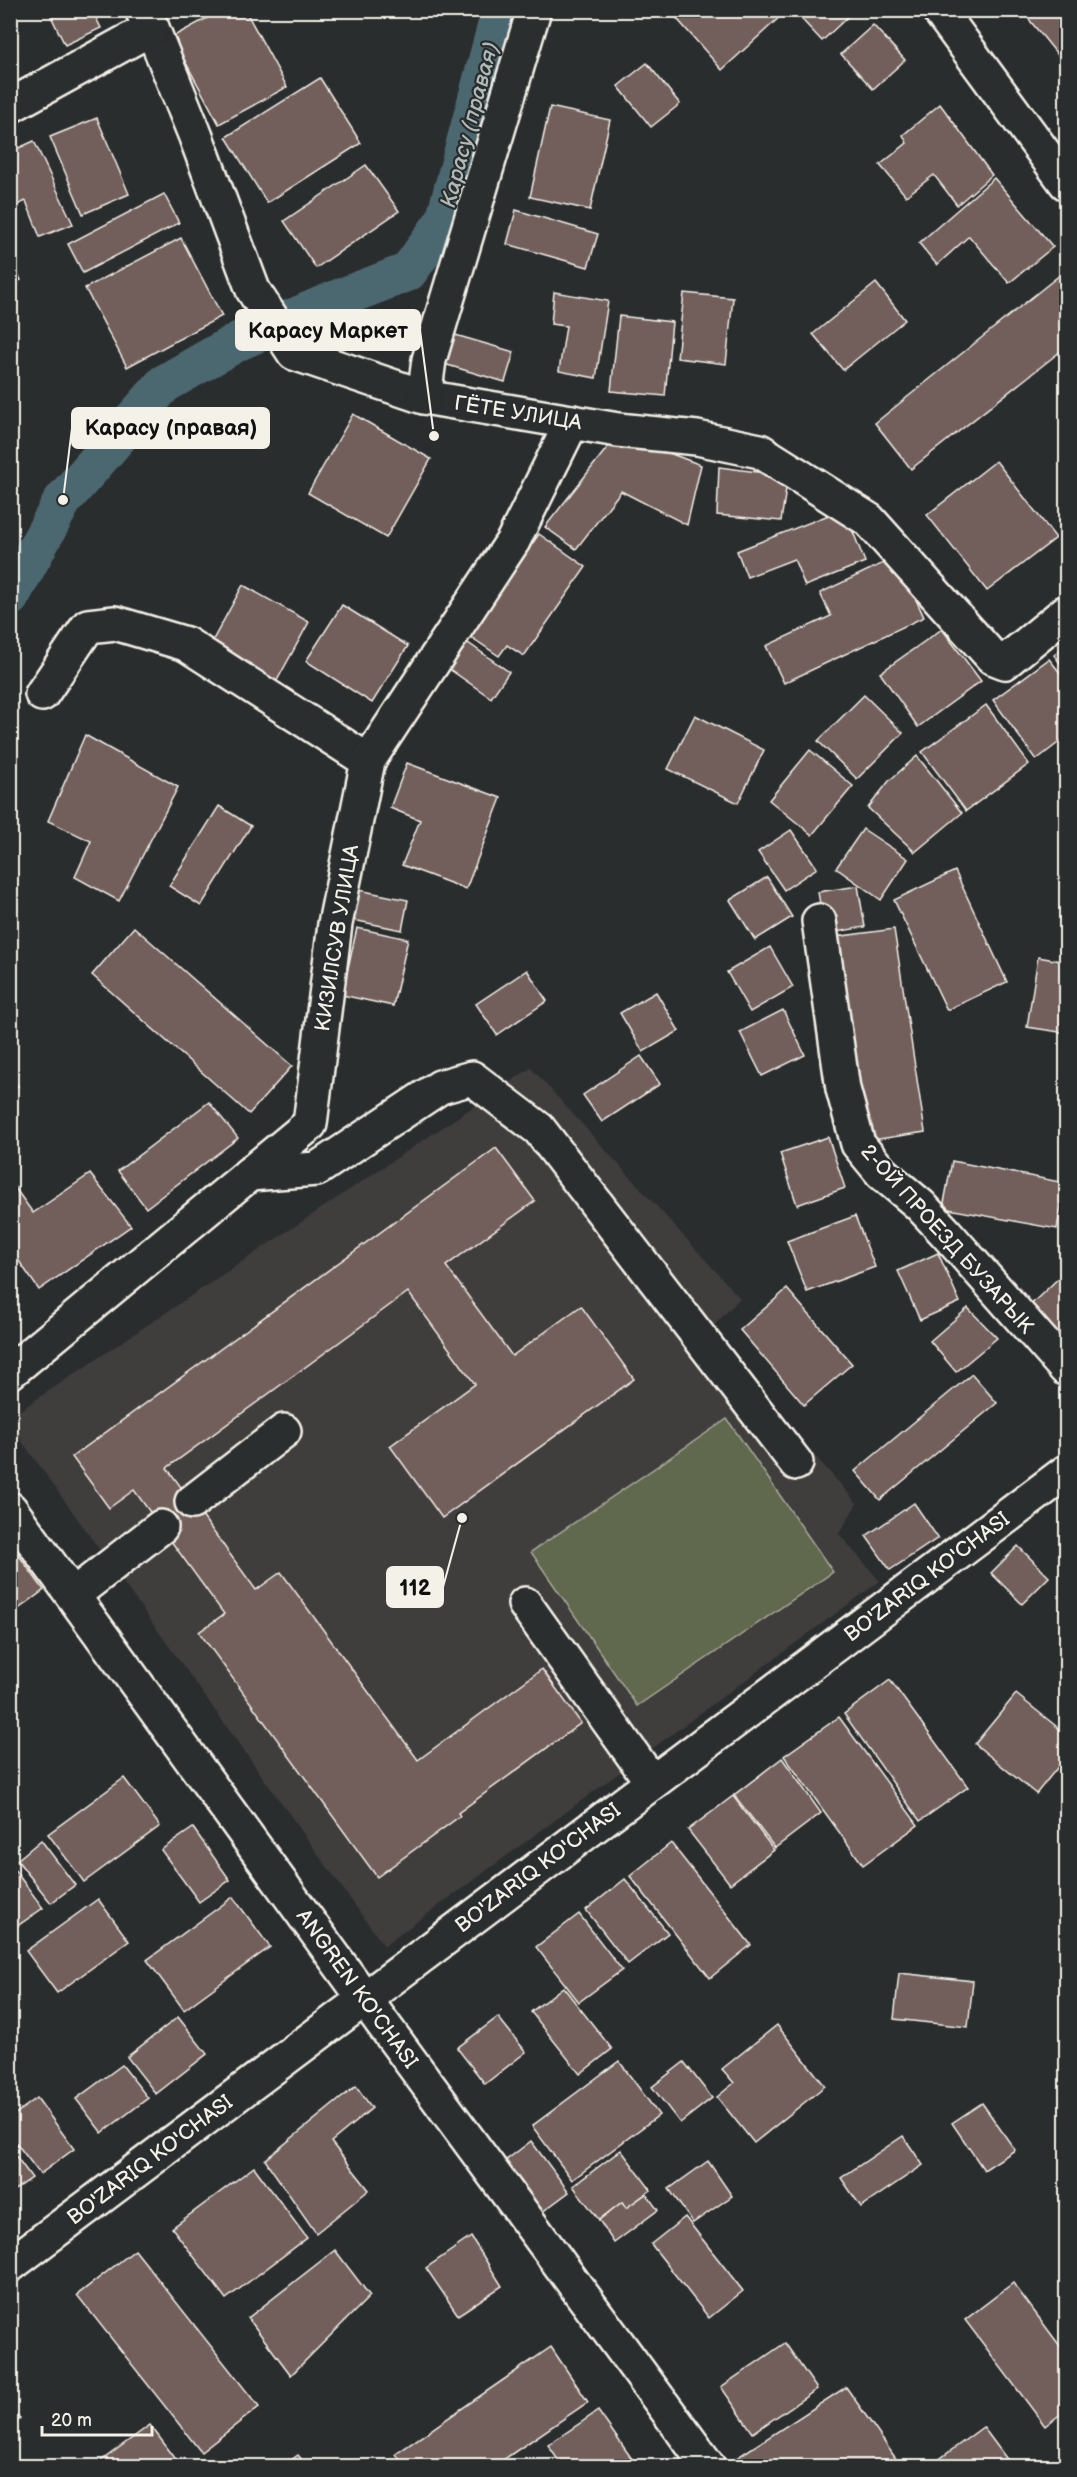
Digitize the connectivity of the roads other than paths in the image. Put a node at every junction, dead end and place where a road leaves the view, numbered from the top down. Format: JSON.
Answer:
{"nodes":[{"id":1,"x":534,"y":10,"type":"edge"},
{"id":2,"x":939,"y":10,"type":"edge"},
{"id":3,"x":147,"y":19,"type":"edge"},
{"id":4,"x":10,"y":106,"type":"edge"},
{"id":5,"x":1066,"y":183,"type":"edge"},
{"id":6,"x":424,"y":397,"type":"junction"},
{"id":7,"x":572,"y":422,"type":"junction"},
{"id":8,"x":1066,"y":612,"type":"edge"},
{"id":9,"x":42,"y":694,"type":"dead end"},
{"id":10,"x":368,"y":761,"type":"junction"},
{"id":11,"x":819,"y":921,"type":"dead end"},
{"id":12,"x":249,"y":1174,"type":"junction"},
{"id":13,"x":1066,"y":1369,"type":"edge"},
{"id":14,"x":10,"y":1372,"type":"edge"},
{"id":15,"x":284,"y":1431,"type":"dead end"},
{"id":16,"x":796,"y":1463,"type":"dead end"},
{"id":17,"x":1066,"y":1472,"type":"edge"},
{"id":18,"x":192,"y":1502,"type":"dead end"},
{"id":19,"x":10,"y":1509,"type":"edge"},
{"id":20,"x":161,"y":1527,"type":"dead end"},
{"id":21,"x":73,"y":1595,"type":"junction"},
{"id":22,"x":525,"y":1604,"type":"dead end"},
{"id":23,"x":652,"y":1782,"type":"junction"},
{"id":24,"x":364,"y":1998,"type":"junction"},
{"id":25,"x":10,"y":2265,"type":"edge"},
{"id":26,"x":708,"y":2466,"type":"edge"}],
"edges":[{"from":1,"to":6,"type":"street"},
{"from":2,"to":5,"type":"street"},
{"from":3,"to":4,"type":"street"},
{"from":3,"to":6,"type":"street","name":"ГЁТЕ УЛИЦА"},
{"from":6,"to":7,"type":"street","name":"ГЁТЕ УЛИЦА"},
{"from":7,"to":8,"type":"street","name":"ГЁТЕ УЛИЦА"},
{"from":7,"to":10,"type":"street","name":"КИЗИЛСУВ УЛИЦА"},
{"from":9,"to":10,"type":"street"},
{"from":10,"to":12,"type":"street","name":"КИЗИЛСУВ УЛИЦА"},
{"from":11,"to":13,"type":"street","name":"2-ОЙ ПРОЕЗД БУЗАРЫК"},
{"from":12,"to":14,"type":"street","name":"КИЗИЛСУВ УЛИЦА"},
{"from":12,"to":16,"type":"street"},
{"from":15,"to":18,"type":"street"},
{"from":17,"to":23,"type":"street","name":"BO'ZARIQ KO'CHASI"},
{"from":19,"to":21,"type":"street","name":"ANGREN KO'CHASI"},
{"from":20,"to":21,"type":"street"},
{"from":21,"to":24,"type":"street","name":"ANGREN KO'CHASI"},
{"from":22,"to":23,"type":"street"},
{"from":23,"to":24,"type":"street","name":"BO'ZARIQ KO'CHASI"},
{"from":24,"to":25,"type":"street","name":"BO'ZARIQ KO'CHASI"},
{"from":24,"to":26,"type":"street","name":"ANGREN KO'CHASI"}]}
